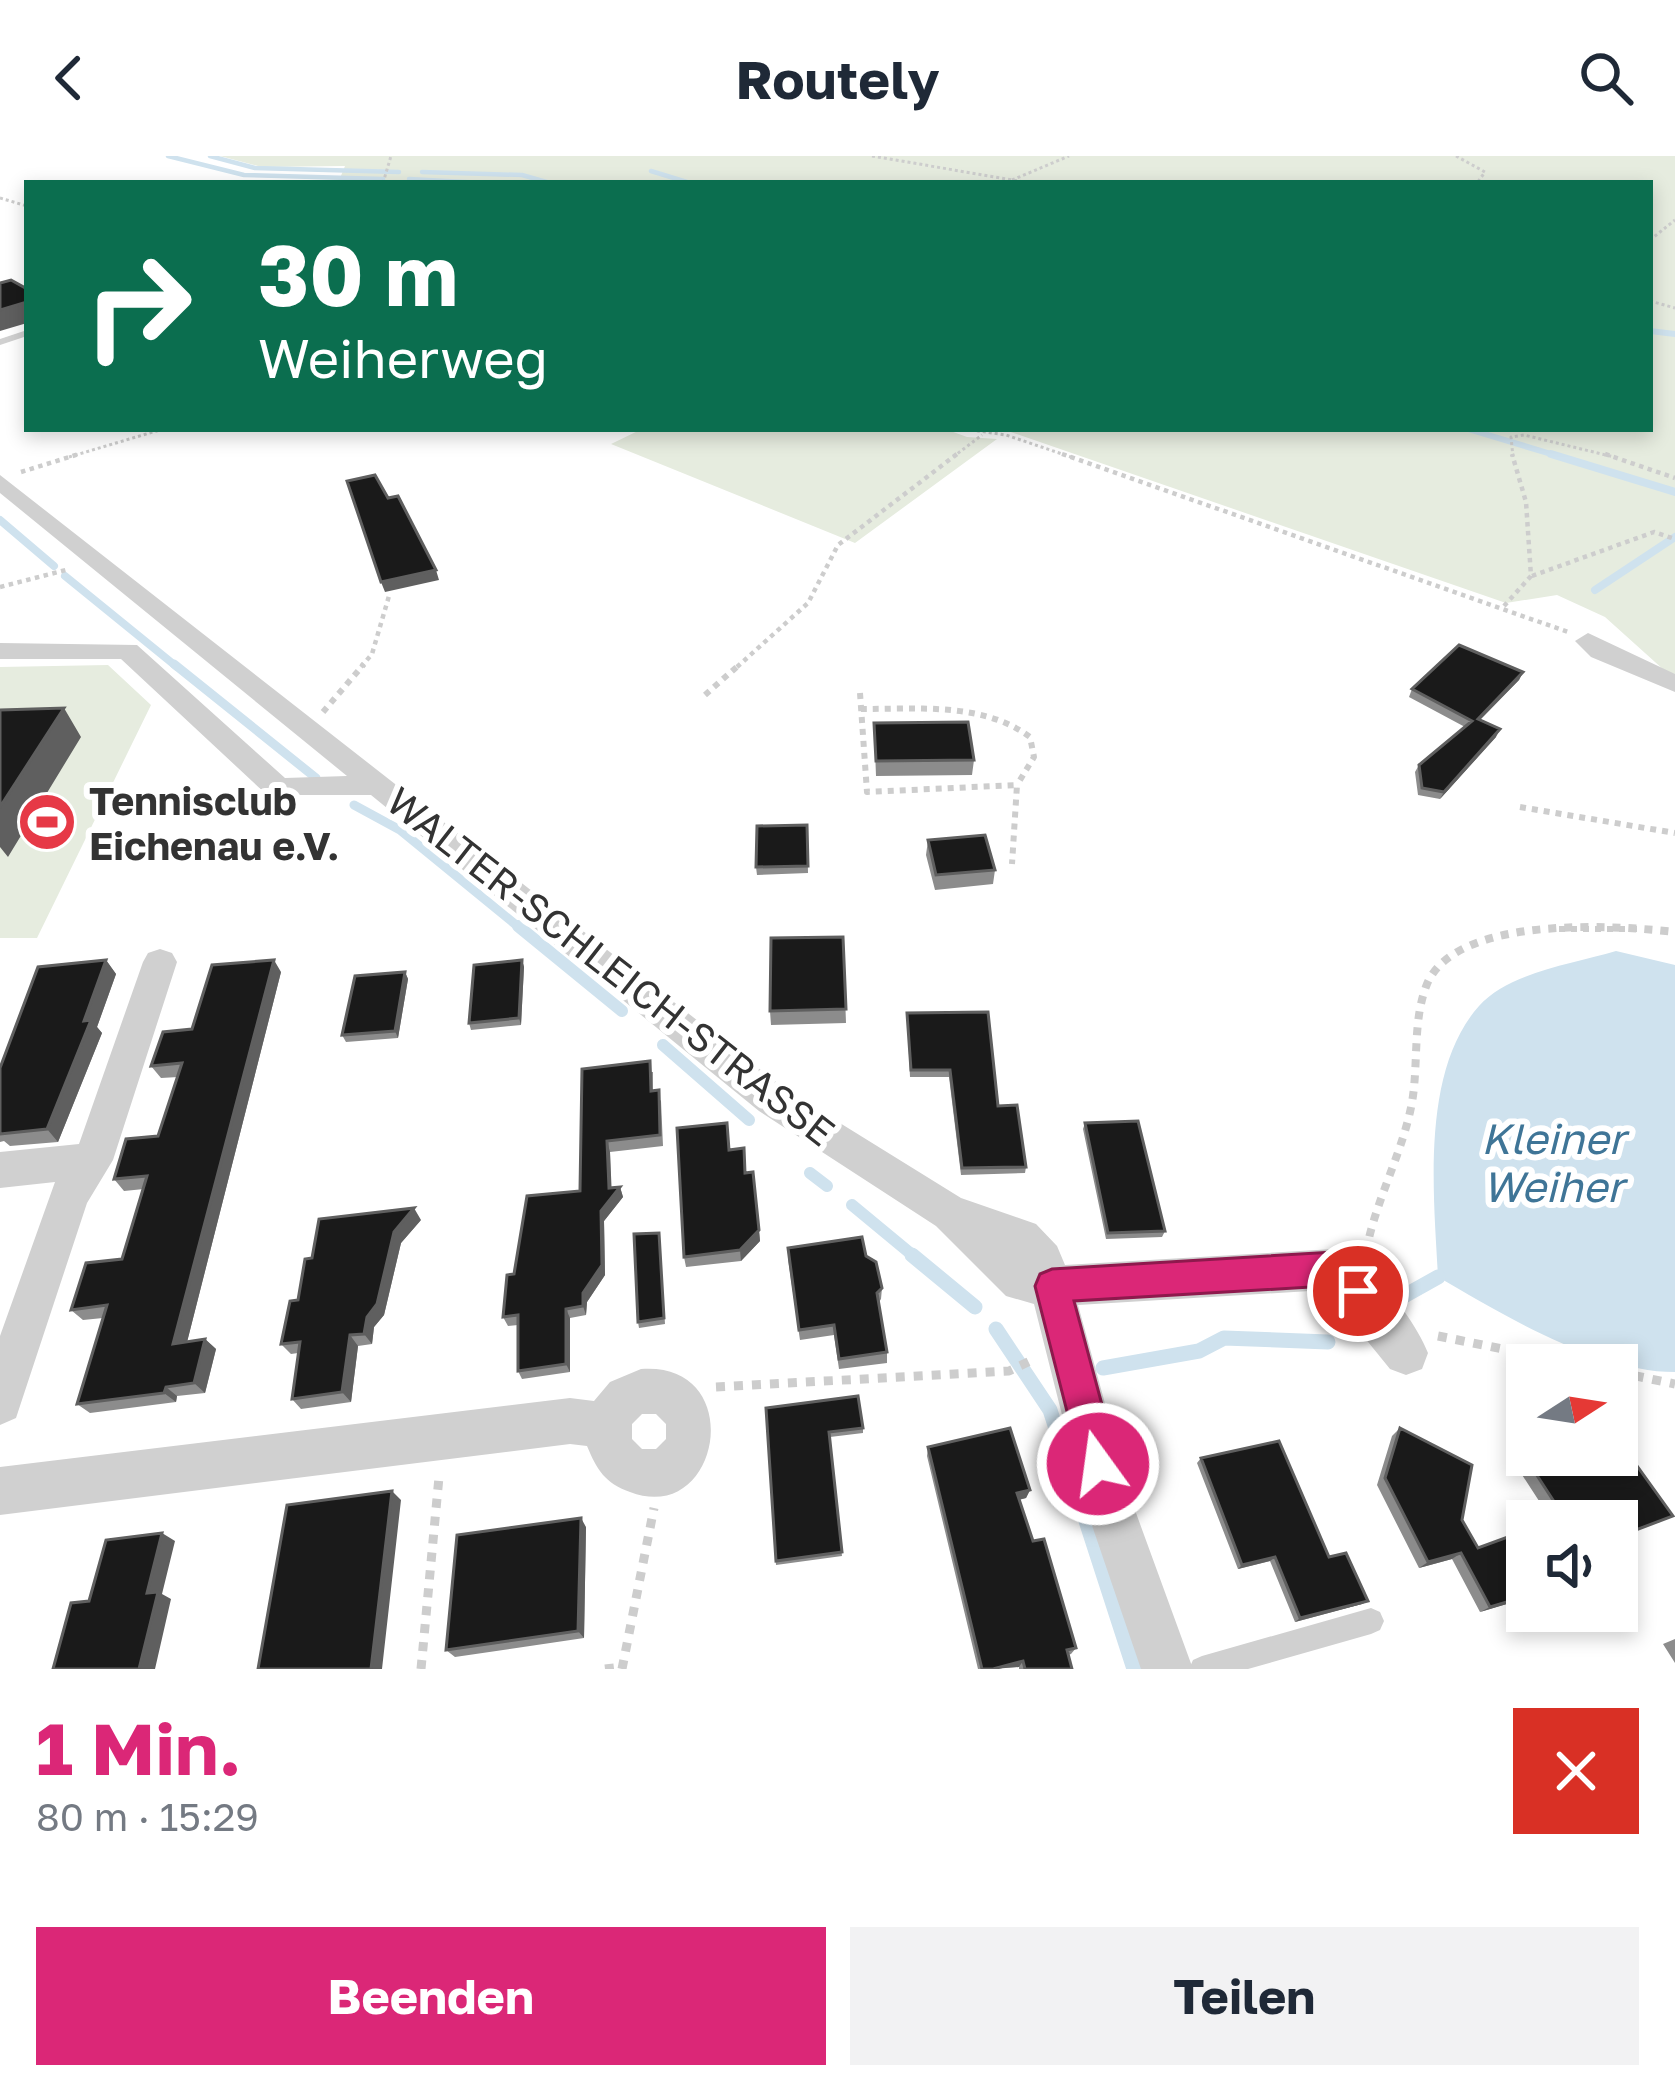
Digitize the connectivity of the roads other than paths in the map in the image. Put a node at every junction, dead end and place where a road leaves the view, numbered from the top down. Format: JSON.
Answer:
{"nodes":[{"id":1,"x":11,"y":477,"type":"edge"},
{"id":2,"x":1588,"y":641,"type":"road end"},
{"id":3,"x":0,"y":651,"type":"edge"},
{"id":4,"x":1675,"y":684,"type":"edge"},
{"id":5,"x":378,"y":785,"type":"junction"},
{"id":6,"x":160,"y":962,"type":"dead end"},
{"id":7,"x":93,"y":1160,"type":"junction"},
{"id":8,"x":0,"y":1170,"type":"edge"},
{"id":9,"x":1052,"y":1286,"type":"junction"},
{"id":10,"x":1382,"y":1323,"type":"road end"},
{"id":11,"x":0,"y":1402,"type":"edge"},
{"id":12,"x":609,"y":1426,"type":"dead end"},
{"id":13,"x":0,"y":1491,"type":"edge"},
{"id":14,"x":1371,"y":1621,"type":"dead end"},
{"id":15,"x":1167,"y":1669,"type":"edge"},
{"id":16,"x":1202,"y":1669,"type":"edge"}],
"edges":[{"from":1,"to":5,"type":"street","name":"WALTER-SCHLEICH-STRASSE"},
{"from":2,"to":4,"type":"street"},
{"from":3,"to":5,"type":"street"},
{"from":5,"to":9,"type":"street","name":"WALTER-SCHLEICH-STRASSE"},
{"from":6,"to":7,"type":"street"},
{"from":7,"to":8,"type":"street"},
{"from":7,"to":11,"type":"street"},
{"from":9,"to":10,"type":"street"},
{"from":9,"to":15,"type":"street"},
{"from":12,"to":13,"type":"street"},
{"from":14,"to":16,"type":"lane"}]}
